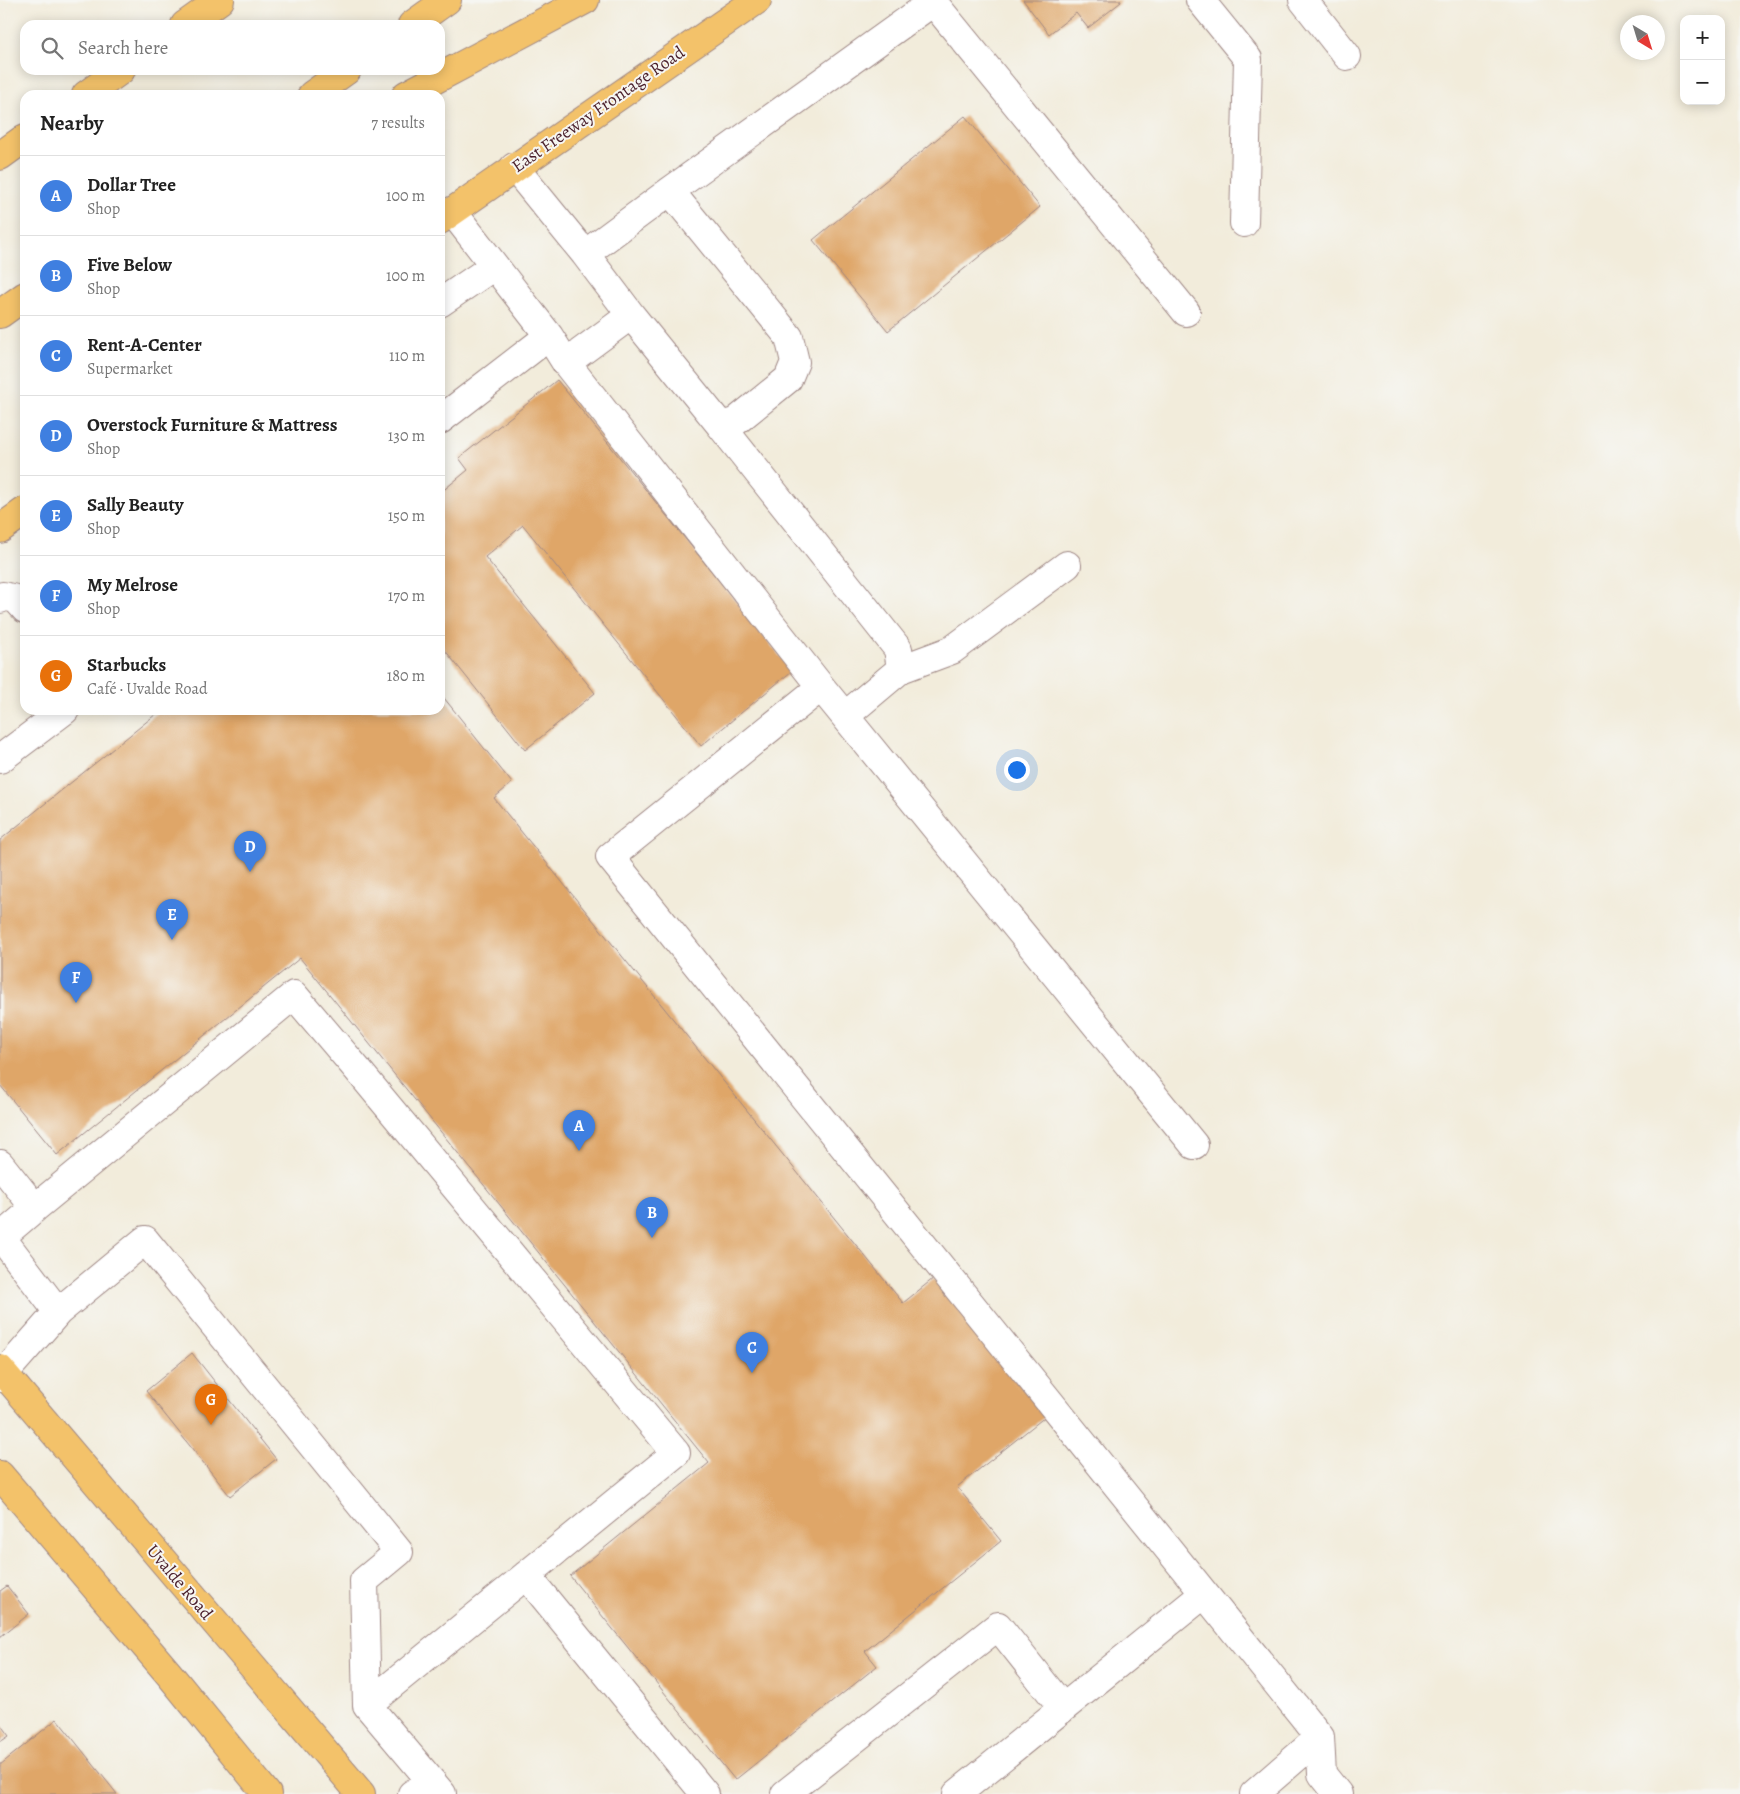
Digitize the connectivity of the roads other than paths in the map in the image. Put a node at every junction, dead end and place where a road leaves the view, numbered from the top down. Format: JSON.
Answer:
{"nodes":[{"id":1,"x":220,"y":0,"type":"edge"},
{"id":2,"x":447,"y":0,"type":"edge"},
{"id":3,"x":585,"y":0,"type":"edge"},
{"id":4,"x":757,"y":0,"type":"edge"},
{"id":5,"x":1200,"y":0,"type":"edge"},
{"id":6,"x":1303,"y":0,"type":"edge"},
{"id":7,"x":932,"y":1,"type":"edge"},
{"id":8,"x":192,"y":20,"type":"edge"},
{"id":9,"x":419,"y":20,"type":"edge"},
{"id":10,"x":1347,"y":56,"type":"dead end"},
{"id":11,"x":445,"y":74,"type":"edge"},
{"id":12,"x":114,"y":75,"type":"edge"},
{"id":13,"x":340,"y":75,"type":"edge"},
{"id":14,"x":444,"y":75,"type":"edge"},
{"id":15,"x":93,"y":90,"type":"edge"},
{"id":16,"x":319,"y":90,"type":"edge"},
{"id":17,"x":415,"y":90,"type":"edge"},
{"id":18,"x":20,"y":142,"type":"edge"},
{"id":19,"x":0,"y":156,"type":"edge"},
{"id":20,"x":514,"y":167,"type":"junction"},
{"id":21,"x":670,"y":191,"type":"junction"},
{"id":22,"x":446,"y":216,"type":"edge"},
{"id":23,"x":1244,"y":223,"type":"dead end"},
{"id":24,"x":584,"y":254,"type":"junction"},
{"id":25,"x":494,"y":266,"type":"junction"},
{"id":26,"x":445,"y":300,"type":"edge"},
{"id":27,"x":1186,"y":312,"type":"dead end"},
{"id":28,"x":631,"y":315,"type":"junction"},
{"id":29,"x":549,"y":336,"type":"junction"},
{"id":30,"x":566,"y":363,"type":"junction"},
{"id":31,"x":445,"y":416,"type":"edge"},
{"id":32,"x":721,"y":426,"type":"junction"},
{"id":33,"x":20,"y":515,"type":"edge"},
{"id":34,"x":0,"y":529,"type":"edge"},
{"id":35,"x":1067,"y":565,"type":"dead end"},
{"id":36,"x":901,"y":669,"type":"junction"},
{"id":37,"x":822,"y":687,"type":"junction"},
{"id":38,"x":58,"y":715,"type":"edge"},
{"id":39,"x":845,"y":716,"type":"junction"},
{"id":40,"x":0,"y":759,"type":"edge"},
{"id":41,"x":1194,"y":1145,"type":"dead end"},
{"id":42,"x":0,"y":1164,"type":"edge"},
{"id":43,"x":35,"y":1208,"type":"junction"},
{"id":44,"x":58,"y":1312,"type":"junction"},
{"id":45,"x":1,"y":1374,"type":"edge"},
{"id":46,"x":0,"y":1475,"type":"edge"},
{"id":47,"x":526,"y":1575,"type":"junction"},
{"id":48,"x":1204,"y":1594,"type":"junction"},
{"id":49,"x":367,"y":1705,"type":"junction"},
{"id":50,"x":1063,"y":1708,"type":"junction"},
{"id":51,"x":1320,"y":1737,"type":"junction"},
{"id":52,"x":1330,"y":1784,"type":"edge"},
{"id":53,"x":429,"y":1790,"type":"edge"},
{"id":54,"x":267,"y":1794,"type":"edge"},
{"id":55,"x":361,"y":1794,"type":"edge"},
{"id":56,"x":705,"y":1794,"type":"edge"},
{"id":57,"x":784,"y":1794,"type":"edge"},
{"id":58,"x":957,"y":1794,"type":"edge"},
{"id":59,"x":1254,"y":1794,"type":"edge"}],
"edges":[{"from":1,"to":8,"type":"main road"},
{"from":2,"to":9,"type":"main road"},
{"from":3,"to":11,"type":"main road"},
{"from":4,"to":20,"type":"main road","name":"East Freeway Frontage Road"},
{"from":5,"to":23,"type":"street"},
{"from":6,"to":10,"type":"street"},
{"from":7,"to":21,"type":"street"},
{"from":7,"to":27,"type":"street"},
{"from":12,"to":15,"type":"main road"},
{"from":13,"to":16,"type":"main road"},
{"from":14,"to":17,"type":"main road"},
{"from":18,"to":19,"type":"main road"},
{"from":20,"to":22,"type":"main road","name":"East Freeway Frontage Road"},
{"from":20,"to":24,"type":"street"},
{"from":21,"to":24,"type":"street"},
{"from":21,"to":32,"type":"street"},
{"from":22,"to":25,"type":"street"},
{"from":24,"to":28,"type":"street"},
{"from":25,"to":26,"type":"street"},
{"from":25,"to":29,"type":"street"},
{"from":28,"to":30,"type":"street"},
{"from":28,"to":32,"type":"street"},
{"from":29,"to":30,"type":"street"},
{"from":29,"to":31,"type":"street"},
{"from":30,"to":37,"type":"street"},
{"from":32,"to":36,"type":"street"},
{"from":33,"to":34,"type":"main road"},
{"from":35,"to":36,"type":"street"},
{"from":36,"to":39,"type":"street"},
{"from":37,"to":39,"type":"street"},
{"from":37,"to":48,"type":"street"},
{"from":38,"to":40,"type":"street"},
{"from":39,"to":41,"type":"street"},
{"from":42,"to":43,"type":"street"},
{"from":43,"to":44,"type":"street"},
{"from":43,"to":47,"type":"street"},
{"from":44,"to":45,"type":"street"},
{"from":44,"to":49,"type":"street"},
{"from":45,"to":55,"type":"main road","name":"Uvalde Road"},
{"from":46,"to":54,"type":"main road"},
{"from":47,"to":49,"type":"street"},
{"from":47,"to":56,"type":"street"},
{"from":48,"to":50,"type":"street"},
{"from":48,"to":51,"type":"street"},
{"from":49,"to":53,"type":"street"},
{"from":50,"to":57,"type":"street"},
{"from":50,"to":58,"type":"street"},
{"from":51,"to":52,"type":"street"},
{"from":51,"to":59,"type":"street"}]}
